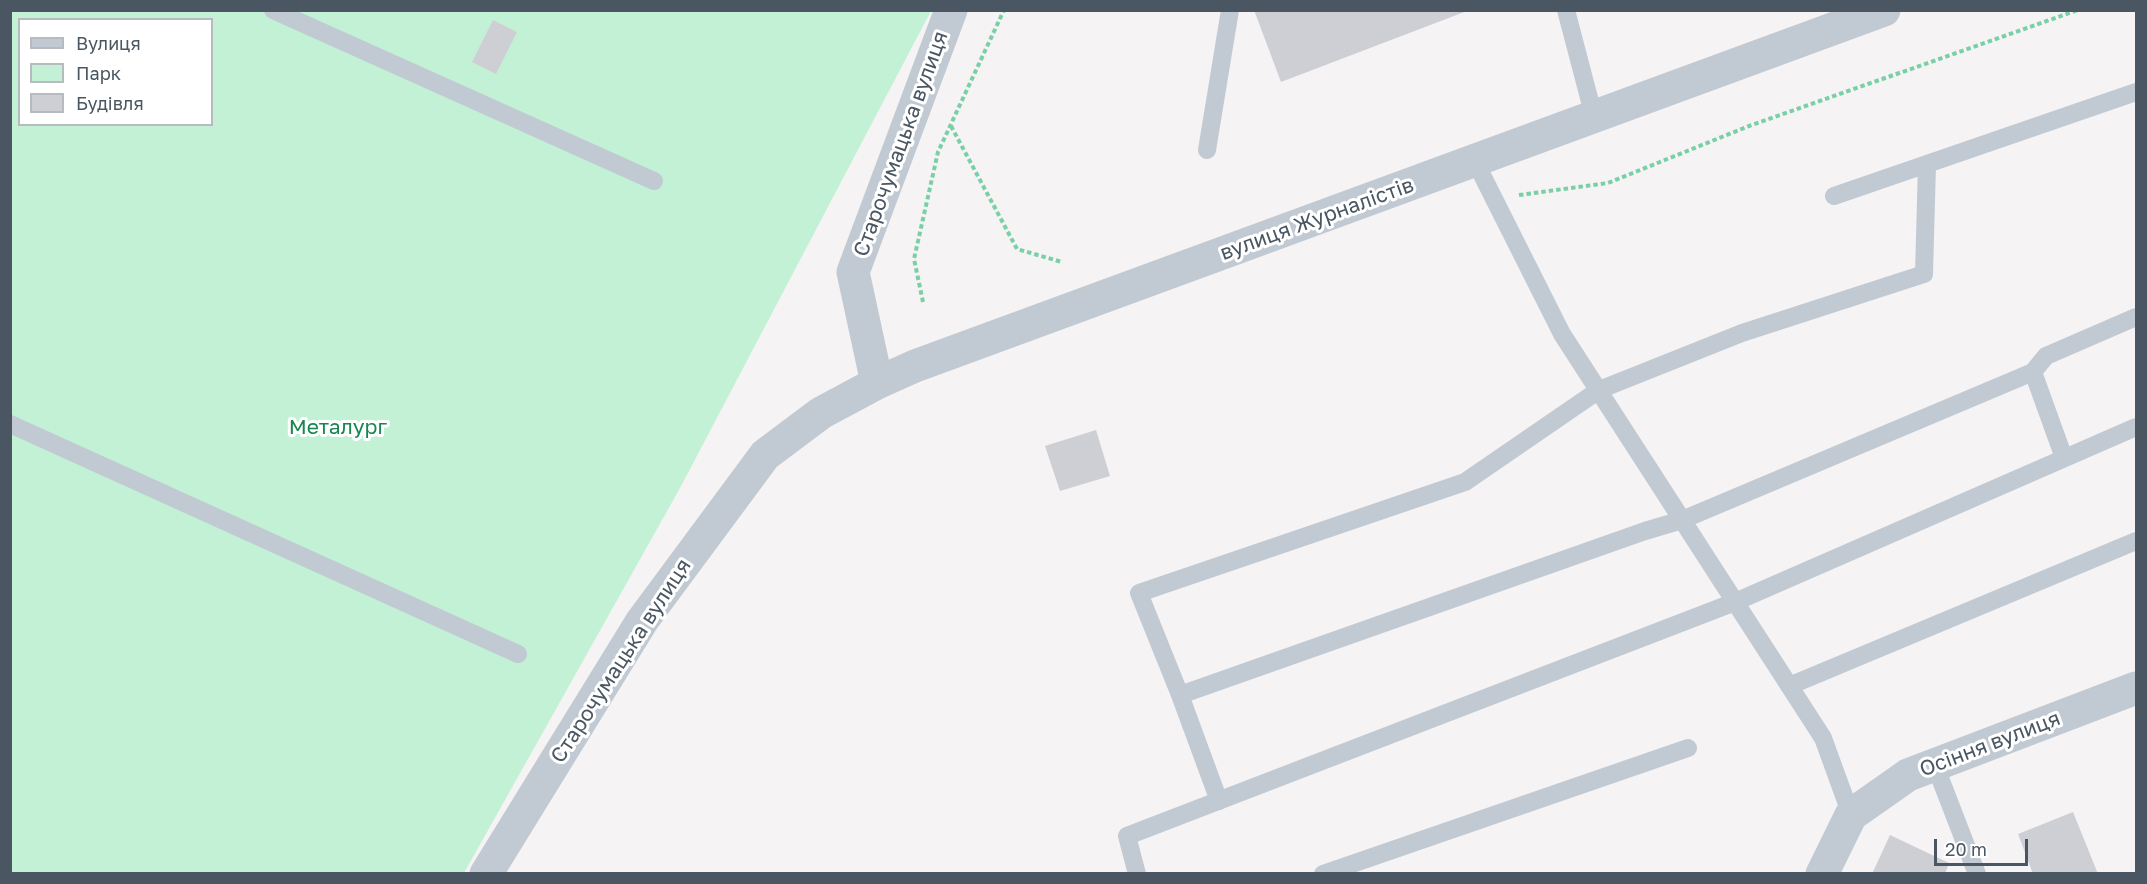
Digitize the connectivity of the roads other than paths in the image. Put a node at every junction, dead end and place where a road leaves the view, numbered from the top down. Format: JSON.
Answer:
{"nodes":[{"id":1,"x":273,"y":10,"type":"edge"},
{"id":2,"x":951,"y":10,"type":"edge"},
{"id":3,"x":1230,"y":10,"type":"edge"},
{"id":4,"x":1566,"y":10,"type":"edge"},
{"id":5,"x":1884,"y":10,"type":"edge"},
{"id":6,"x":2136,"y":92,"type":"edge"},
{"id":7,"x":1594,"y":117,"type":"junction"},
{"id":8,"x":1207,"y":150,"type":"dead end"},
{"id":9,"x":1475,"y":161,"type":"junction"},
{"id":10,"x":1927,"y":164,"type":"junction"},
{"id":11,"x":654,"y":181,"type":"dead end"},
{"id":12,"x":1834,"y":196,"type":"dead end"},
{"id":13,"x":2136,"y":317,"type":"edge"},
{"id":14,"x":2033,"y":372,"type":"junction"},
{"id":15,"x":877,"y":383,"type":"junction"},
{"id":16,"x":1599,"y":390,"type":"junction"},
{"id":17,"x":10,"y":424,"type":"edge"},
{"id":18,"x":2136,"y":427,"type":"edge"},
{"id":19,"x":765,"y":455,"type":"joint"},
{"id":20,"x":2064,"y":458,"type":"junction"},
{"id":21,"x":1682,"y":520,"type":"junction"},
{"id":22,"x":2136,"y":541,"type":"edge"},
{"id":23,"x":1735,"y":602,"type":"junction"},
{"id":24,"x":518,"y":654,"type":"dead end"},
{"id":25,"x":1789,"y":686,"type":"junction"},
{"id":26,"x":1180,"y":695,"type":"junction"},
{"id":27,"x":2134,"y":696,"type":"edge"},
{"id":28,"x":1688,"y":748,"type":"dead end"},
{"id":29,"x":1935,"y":765,"type":"junction"},
{"id":30,"x":1219,"y":801,"type":"junction"},
{"id":31,"x":1851,"y":815,"type":"junction"},
{"id":32,"x":486,"y":873,"type":"edge"},
{"id":33,"x":1137,"y":873,"type":"edge"},
{"id":34,"x":1323,"y":873,"type":"edge"},
{"id":35,"x":1822,"y":873,"type":"edge"},
{"id":36,"x":1977,"y":873,"type":"edge"}],
"edges":[{"from":1,"to":11,"type":"lane"},
{"from":2,"to":15,"type":"street","name":"Старочумацька вулиця"},
{"from":3,"to":8,"type":"lane"},
{"from":4,"to":7,"type":"lane"},
{"from":5,"to":7,"type":"street","name":"вулиця Журналістів"},
{"from":6,"to":10,"type":"lane"},
{"from":7,"to":9,"type":"street","name":"вулиця Журналістів"},
{"from":9,"to":15,"type":"street","name":"вулиця Журналістів"},
{"from":9,"to":16,"type":"lane"},
{"from":10,"to":12,"type":"lane"},
{"from":10,"to":16,"type":"lane"},
{"from":13,"to":14,"type":"lane"},
{"from":14,"to":20,"type":"lane"},
{"from":14,"to":21,"type":"lane"},
{"from":15,"to":19,"type":"street","name":"вулиця Журналістів"},
{"from":16,"to":21,"type":"lane"},
{"from":16,"to":26,"type":"lane"},
{"from":17,"to":24,"type":"lane"},
{"from":18,"to":20,"type":"lane"},
{"from":19,"to":32,"type":"street","name":"Старочумацька вулиця"},
{"from":20,"to":23,"type":"lane"},
{"from":21,"to":23,"type":"lane"},
{"from":21,"to":26,"type":"lane"},
{"from":22,"to":25,"type":"lane"},
{"from":23,"to":25,"type":"lane"},
{"from":23,"to":30,"type":"lane"},
{"from":25,"to":31,"type":"lane"},
{"from":26,"to":30,"type":"lane"},
{"from":27,"to":29,"type":"street","name":"Осіння вулиця"},
{"from":28,"to":34,"type":"lane"},
{"from":29,"to":31,"type":"street","name":"Осіння вулиця"},
{"from":29,"to":36,"type":"lane"},
{"from":30,"to":33,"type":"lane"},
{"from":31,"to":35,"type":"street"}]}
